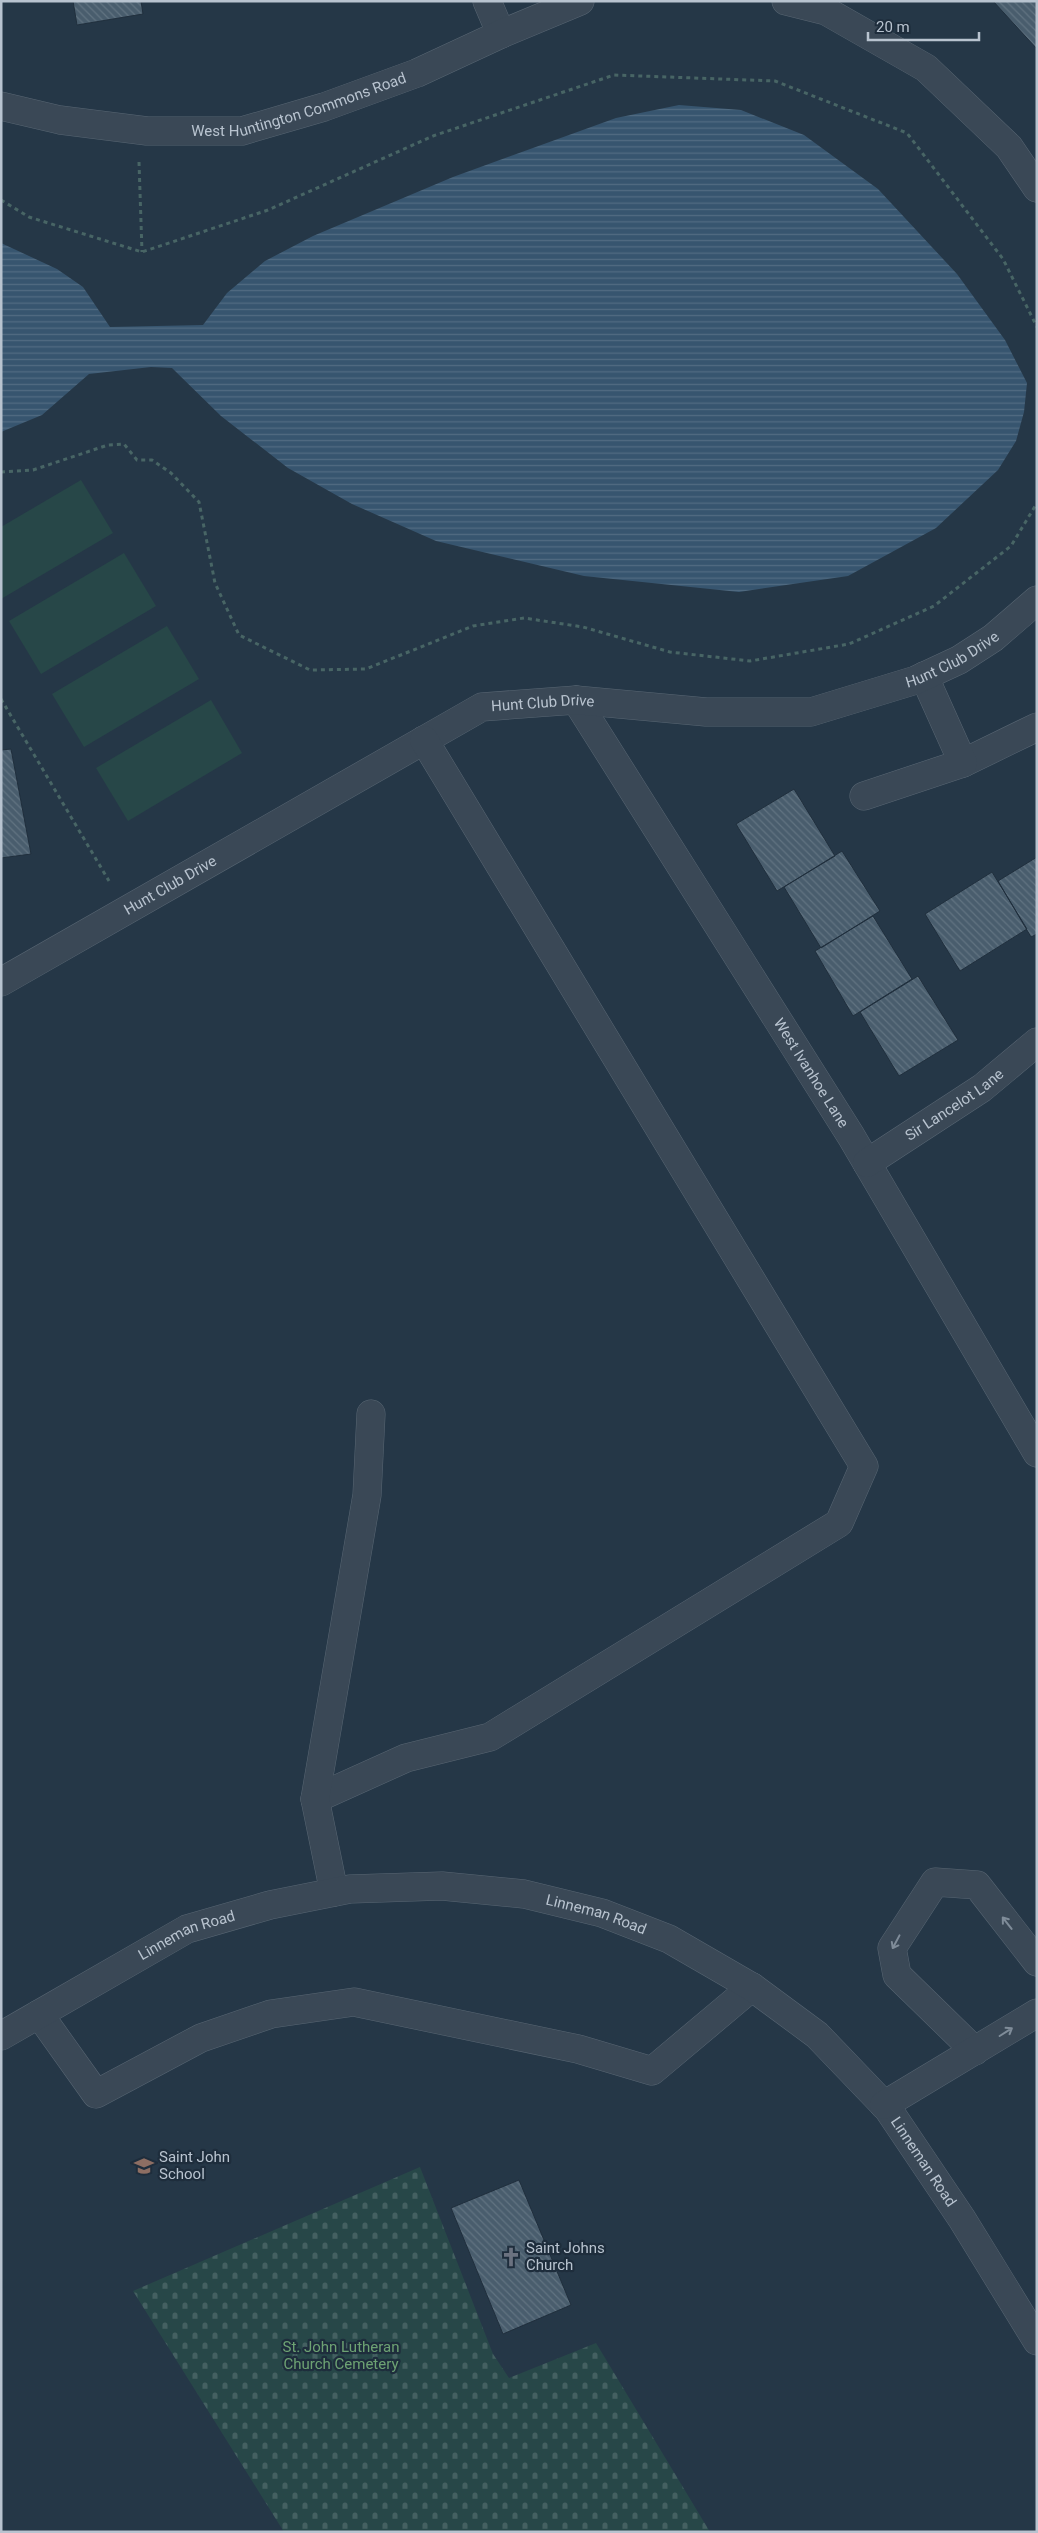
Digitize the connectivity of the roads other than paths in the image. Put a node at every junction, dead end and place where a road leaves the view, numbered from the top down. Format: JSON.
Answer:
{"nodes":[{"id":1,"x":487,"y":1,"type":"edge"},
{"id":2,"x":580,"y":1,"type":"edge"},
{"id":3,"x":786,"y":1,"type":"edge"},
{"id":4,"x":501,"y":34,"type":"junction"},
{"id":5,"x":1,"y":106,"type":"edge"},
{"id":6,"x":1037,"y":188,"type":"edge"},
{"id":7,"x":1037,"y":600,"type":"edge"},
{"id":8,"x":924,"y":676,"type":"junction"},
{"id":9,"x":576,"y":700,"type":"junction"},
{"id":10,"x":1037,"y":727,"type":"edge"},
{"id":11,"x":424,"y":740,"type":"junction"},
{"id":12,"x":963,"y":763,"type":"junction"},
{"id":13,"x":864,"y":796,"type":"dead end"},
{"id":14,"x":1,"y":982,"type":"edge"},
{"id":15,"x":1037,"y":1042,"type":"edge"},
{"id":16,"x":867,"y":1163,"type":"junction"},
{"id":17,"x":371,"y":1414,"type":"dead end"},
{"id":18,"x":1037,"y":1453,"type":"edge"},
{"id":19,"x":315,"y":1799,"type":"junction"},
{"id":20,"x":334,"y":1892,"type":"junction"},
{"id":21,"x":1037,"y":1962,"type":"edge"},
{"id":22,"x":752,"y":1987,"type":"junction"},
{"id":23,"x":1037,"y":2012,"type":"edge"},
{"id":24,"x":39,"y":2014,"type":"junction"},
{"id":25,"x":1,"y":2036,"type":"edge"},
{"id":26,"x":975,"y":2051,"type":"junction"},
{"id":27,"x":884,"y":2105,"type":"junction"},
{"id":28,"x":1037,"y":2341,"type":"edge"}],
"edges":[{"from":1,"to":4,"type":"street"},
{"from":2,"to":4,"type":"street","name":"West Huntington Commons Road"},
{"from":3,"to":6,"type":"street"},
{"from":4,"to":5,"type":"street","name":"West Huntington Commons Road"},
{"from":7,"to":8,"type":"street","name":"Hunt Club Drive"},
{"from":8,"to":9,"type":"street","name":"Hunt Club Drive"},
{"from":8,"to":12,"type":"street"},
{"from":9,"to":11,"type":"street","name":"Hunt Club Drive"},
{"from":9,"to":16,"type":"street","name":"West Ivanhoe Lane"},
{"from":10,"to":12,"type":"street"},
{"from":11,"to":14,"type":"street","name":"Hunt Club Drive"},
{"from":11,"to":19,"type":"street"},
{"from":12,"to":13,"type":"street"},
{"from":15,"to":16,"type":"street","name":"Sir Lancelot Lane"},
{"from":16,"to":18,"type":"street","name":"West Ivanhoe Lane"},
{"from":17,"to":19,"type":"street"},
{"from":19,"to":20,"type":"street"},
{"from":20,"to":22,"type":"street","name":"Linneman Road"},
{"from":20,"to":24,"type":"street","name":"Linneman Road"},
{"from":21,"to":26,"type":"street","one_way":true},
{"from":22,"to":24,"type":"street"},
{"from":22,"to":27,"type":"street","name":"Linneman Road"},
{"from":26,"to":23,"type":"street","one_way":true},
{"from":24,"to":25,"type":"street","name":"Linneman Road"},
{"from":26,"to":27,"type":"street"},
{"from":27,"to":28,"type":"street","name":"Linneman Road"}]}
